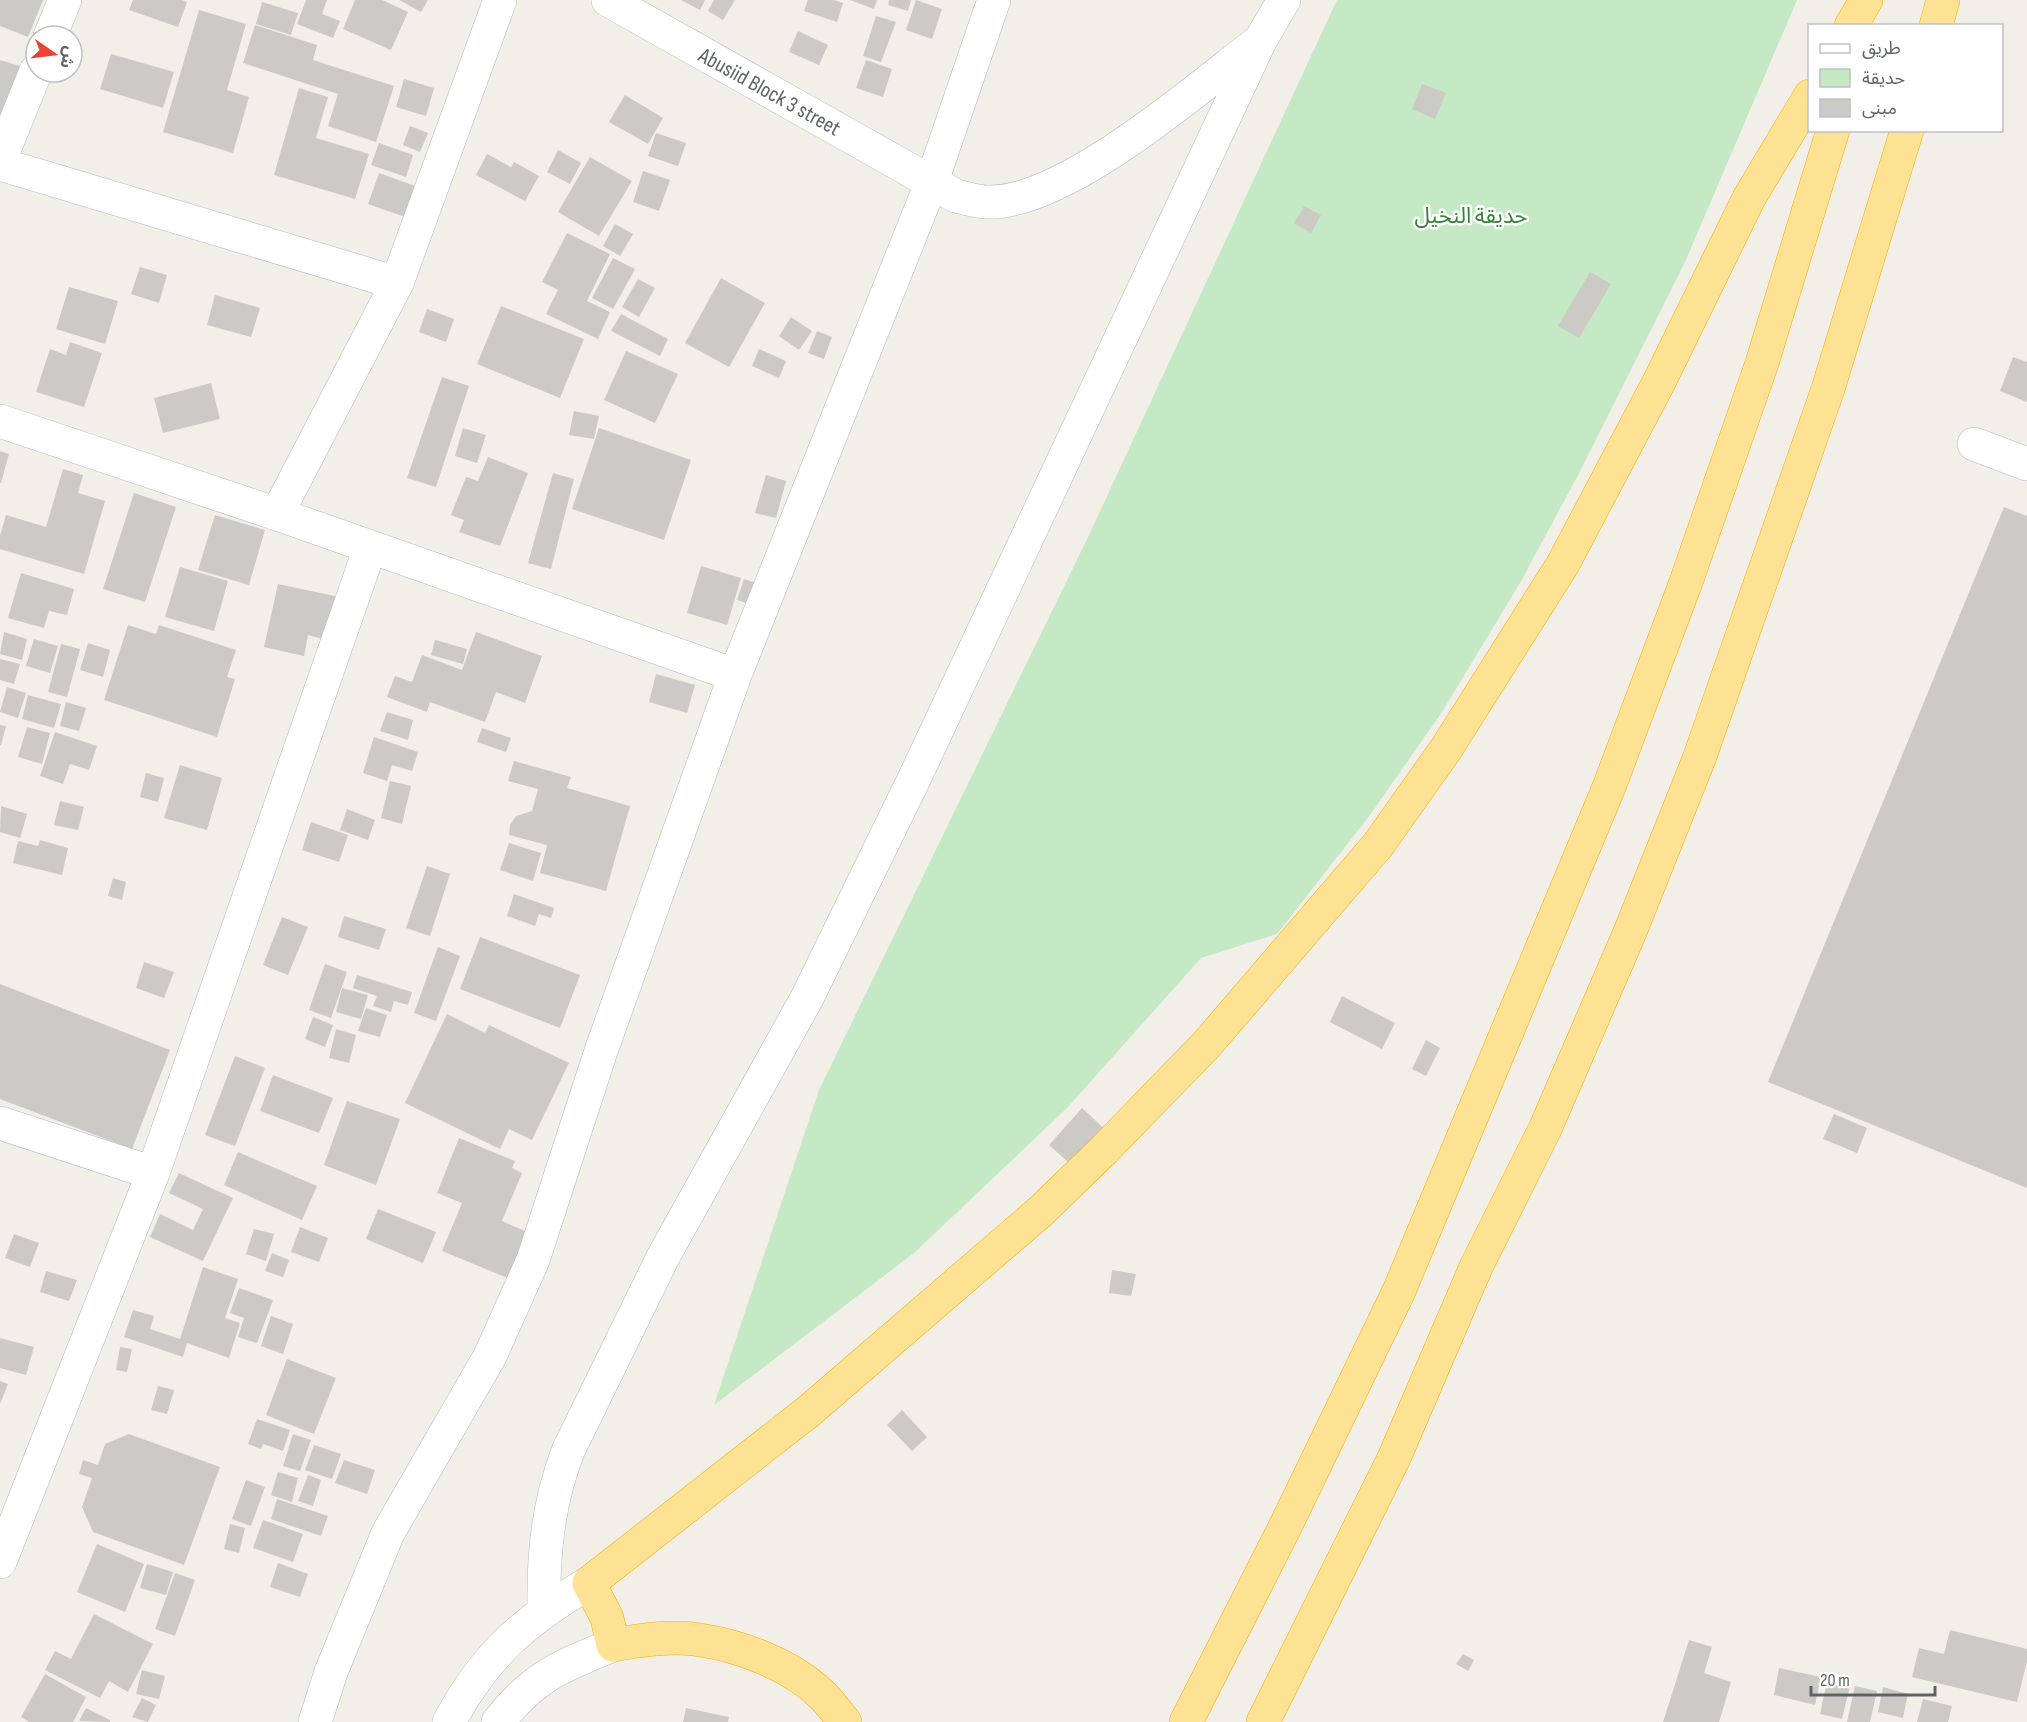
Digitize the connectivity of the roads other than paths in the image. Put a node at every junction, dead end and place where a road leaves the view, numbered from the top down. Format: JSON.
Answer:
{"nodes":[{"id":1,"x":65,"y":0,"type":"edge"},
{"id":2,"x":500,"y":0,"type":"edge"},
{"id":3,"x":608,"y":0,"type":"edge"},
{"id":4,"x":994,"y":0,"type":"edge"},
{"id":5,"x":1284,"y":0,"type":"edge"},
{"id":6,"x":1866,"y":0,"type":"edge"},
{"id":7,"x":1871,"y":0,"type":"edge"},
{"id":8,"x":1943,"y":0,"type":"edge"},
{"id":9,"x":55,"y":24,"type":"edge"},
{"id":10,"x":1852,"y":24,"type":"edge"},
{"id":11,"x":1864,"y":24,"type":"edge"},
{"id":12,"x":1937,"y":24,"type":"edge"},
{"id":13,"x":1260,"y":41,"type":"junction"},
{"id":14,"x":31,"y":84,"type":"edge"},
{"id":15,"x":1808,"y":98,"type":"edge"},
{"id":16,"x":1832,"y":132,"type":"edge"},
{"id":17,"x":1906,"y":132,"type":"edge"},
{"id":18,"x":0,"y":162,"type":"edge"},
{"id":19,"x":932,"y":181,"type":"junction"},
{"id":20,"x":397,"y":283,"type":"junction"},
{"id":21,"x":0,"y":421,"type":"edge"},
{"id":22,"x":1974,"y":444,"type":"dead end"},
{"id":23,"x":2027,"y":464,"type":"edge"},
{"id":24,"x":277,"y":514,"type":"junction"},
{"id":25,"x":370,"y":548,"type":"junction"},
{"id":26,"x":735,"y":675,"type":"junction"},
{"id":27,"x":0,"y":1123,"type":"edge"},
{"id":28,"x":153,"y":1173,"type":"junction"},
{"id":29,"x":0,"y":1562,"type":"edge"},
{"id":30,"x":589,"y":1583,"type":"junction"},
{"id":31,"x":544,"y":1610,"type":"junction"},
{"id":32,"x":613,"y":1645,"type":"junction"},
{"id":33,"x":315,"y":1722,"type":"edge"},
{"id":34,"x":449,"y":1722,"type":"edge"},
{"id":35,"x":498,"y":1722,"type":"edge"},
{"id":36,"x":845,"y":1722,"type":"edge"},
{"id":37,"x":1186,"y":1722,"type":"edge"},
{"id":38,"x":1263,"y":1722,"type":"edge"}],
"edges":[{"from":1,"to":9,"type":"street"},
{"from":2,"to":20,"type":"street"},
{"from":3,"to":19,"type":"street","name":"Abusiid Block 3 street"},
{"from":4,"to":19,"type":"street"},
{"from":5,"to":13,"type":"street"},
{"from":6,"to":10,"type":"highway"},
{"from":7,"to":11,"type":"highway"},
{"from":8,"to":12,"type":"highway"},
{"from":13,"to":19,"type":"street","name":"Abusiid Block 3 street"},
{"from":13,"to":31,"type":"street"},
{"from":14,"to":18,"type":"street"},
{"from":15,"to":30,"type":"highway"},
{"from":16,"to":37,"type":"highway"},
{"from":17,"to":38,"type":"highway"},
{"from":18,"to":20,"type":"street"},
{"from":19,"to":26,"type":"street"},
{"from":20,"to":24,"type":"street"},
{"from":21,"to":24,"type":"street"},
{"from":22,"to":23,"type":"street"},
{"from":24,"to":25,"type":"street"},
{"from":25,"to":26,"type":"street"},
{"from":25,"to":28,"type":"street"},
{"from":26,"to":33,"type":"street"},
{"from":27,"to":28,"type":"street"},
{"from":28,"to":29,"type":"street"},
{"from":30,"to":31,"type":"street"},
{"from":30,"to":32,"type":"highway"},
{"from":31,"to":34,"type":"street"},
{"from":32,"to":35,"type":"street"},
{"from":32,"to":36,"type":"highway"}]}
